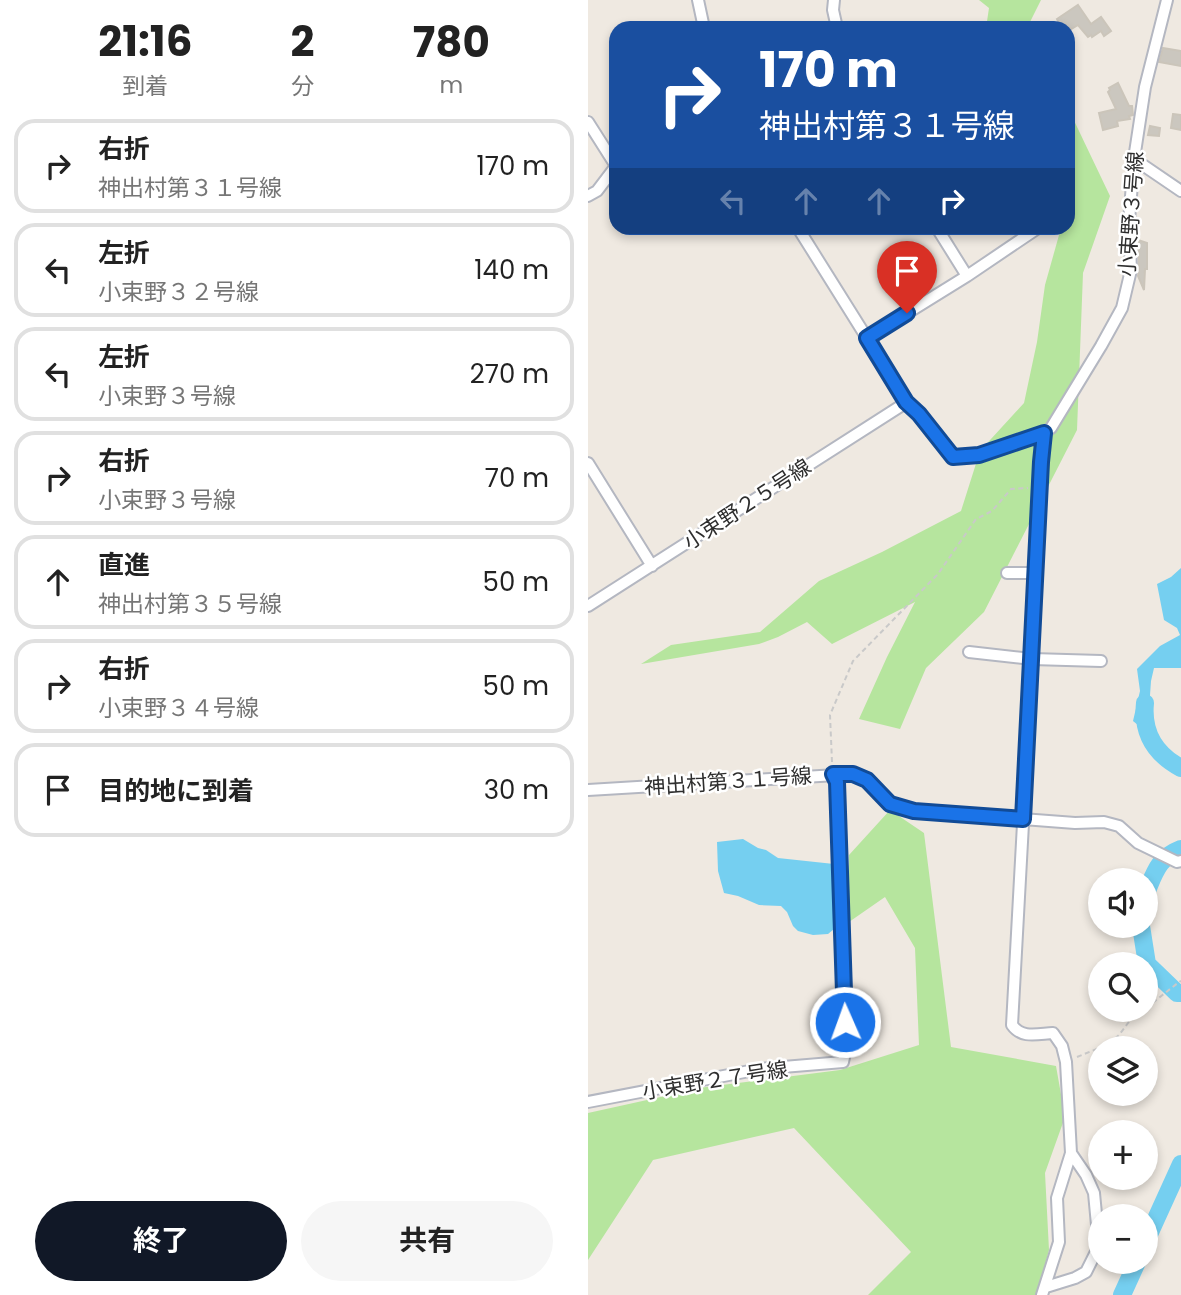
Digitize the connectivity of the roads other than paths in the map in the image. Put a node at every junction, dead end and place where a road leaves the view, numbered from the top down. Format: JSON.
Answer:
{"nodes":[{"id":1,"x":698,"y":0,"type":"edge"},
{"id":2,"x":834,"y":0,"type":"edge"},
{"id":3,"x":1167,"y":0,"type":"edge"},
{"id":4,"x":702,"y":21,"type":"edge"},
{"id":5,"x":835,"y":21,"type":"edge"},
{"id":6,"x":588,"y":122,"type":"edge"},
{"id":7,"x":609,"y":155,"type":"edge"},
{"id":8,"x":1134,"y":159,"type":"junction"},
{"id":9,"x":609,"y":175,"type":"edge"},
{"id":10,"x":1181,"y":191,"type":"edge"},
{"id":11,"x":588,"y":196,"type":"edge"},
{"id":12,"x":802,"y":235,"type":"edge"},
{"id":13,"x":941,"y":235,"type":"edge"},
{"id":14,"x":1028,"y":235,"type":"edge"},
{"id":15,"x":967,"y":276,"type":"junction"},
{"id":16,"x":867,"y":338,"type":"junction"},
{"id":17,"x":906,"y":402,"type":"junction"},
{"id":18,"x":1044,"y":433,"type":"junction"},
{"id":19,"x":588,"y":463,"type":"edge"},
{"id":20,"x":652,"y":566,"type":"junction"},
{"id":21,"x":1007,"y":573,"type":"dead end"},
{"id":22,"x":1035,"y":573,"type":"junction"},
{"id":23,"x":588,"y":606,"type":"edge"},
{"id":24,"x":968,"y":652,"type":"dead end"},
{"id":25,"x":1032,"y":659,"type":"junction"},
{"id":26,"x":1101,"y":661,"type":"dead end"},
{"id":27,"x":833,"y":774,"type":"junction"},
{"id":28,"x":588,"y":790,"type":"edge"},
{"id":29,"x":1023,"y":819,"type":"junction"},
{"id":30,"x":1179,"y":862,"type":"edge"},
{"id":31,"x":588,"y":1102,"type":"edge"},
{"id":32,"x":1070,"y":1153,"type":"junction"},
{"id":33,"x":1044,"y":1291,"type":"edge"}],
"edges":[{"from":1,"to":4,"type":"street"},
{"from":2,"to":5,"type":"street"},
{"from":3,"to":8,"type":"street","name":"小束野３号線"},
{"from":6,"to":7,"type":"street"},
{"from":8,"to":10,"type":"street"},
{"from":8,"to":18,"type":"street","name":"小束野３号線"},
{"from":9,"to":11,"type":"street"},
{"from":12,"to":16,"type":"street"},
{"from":13,"to":15,"type":"street"},
{"from":14,"to":15,"type":"street"},
{"from":15,"to":16,"type":"street"},
{"from":16,"to":17,"type":"street"},
{"from":17,"to":18,"type":"street"},
{"from":17,"to":20,"type":"street","name":"小束野２５号線"},
{"from":18,"to":22,"type":"street"},
{"from":19,"to":20,"type":"street"},
{"from":20,"to":23,"type":"street","name":"小束野２５号線"},
{"from":21,"to":22,"type":"street"},
{"from":22,"to":25,"type":"street"},
{"from":24,"to":25,"type":"street"},
{"from":25,"to":26,"type":"street"},
{"from":25,"to":29,"type":"street"},
{"from":27,"to":28,"type":"street","name":"神出村第３１号線"},
{"from":27,"to":29,"type":"street","name":"神出村第３１号線"},
{"from":27,"to":31,"type":"street","name":"小束野２７号線"},
{"from":29,"to":30,"type":"street","name":"神出村第３１号線"},
{"from":29,"to":32,"type":"street"},
{"from":32,"to":33,"type":"street"},
{"from":32,"to":33,"type":"street"}]}
